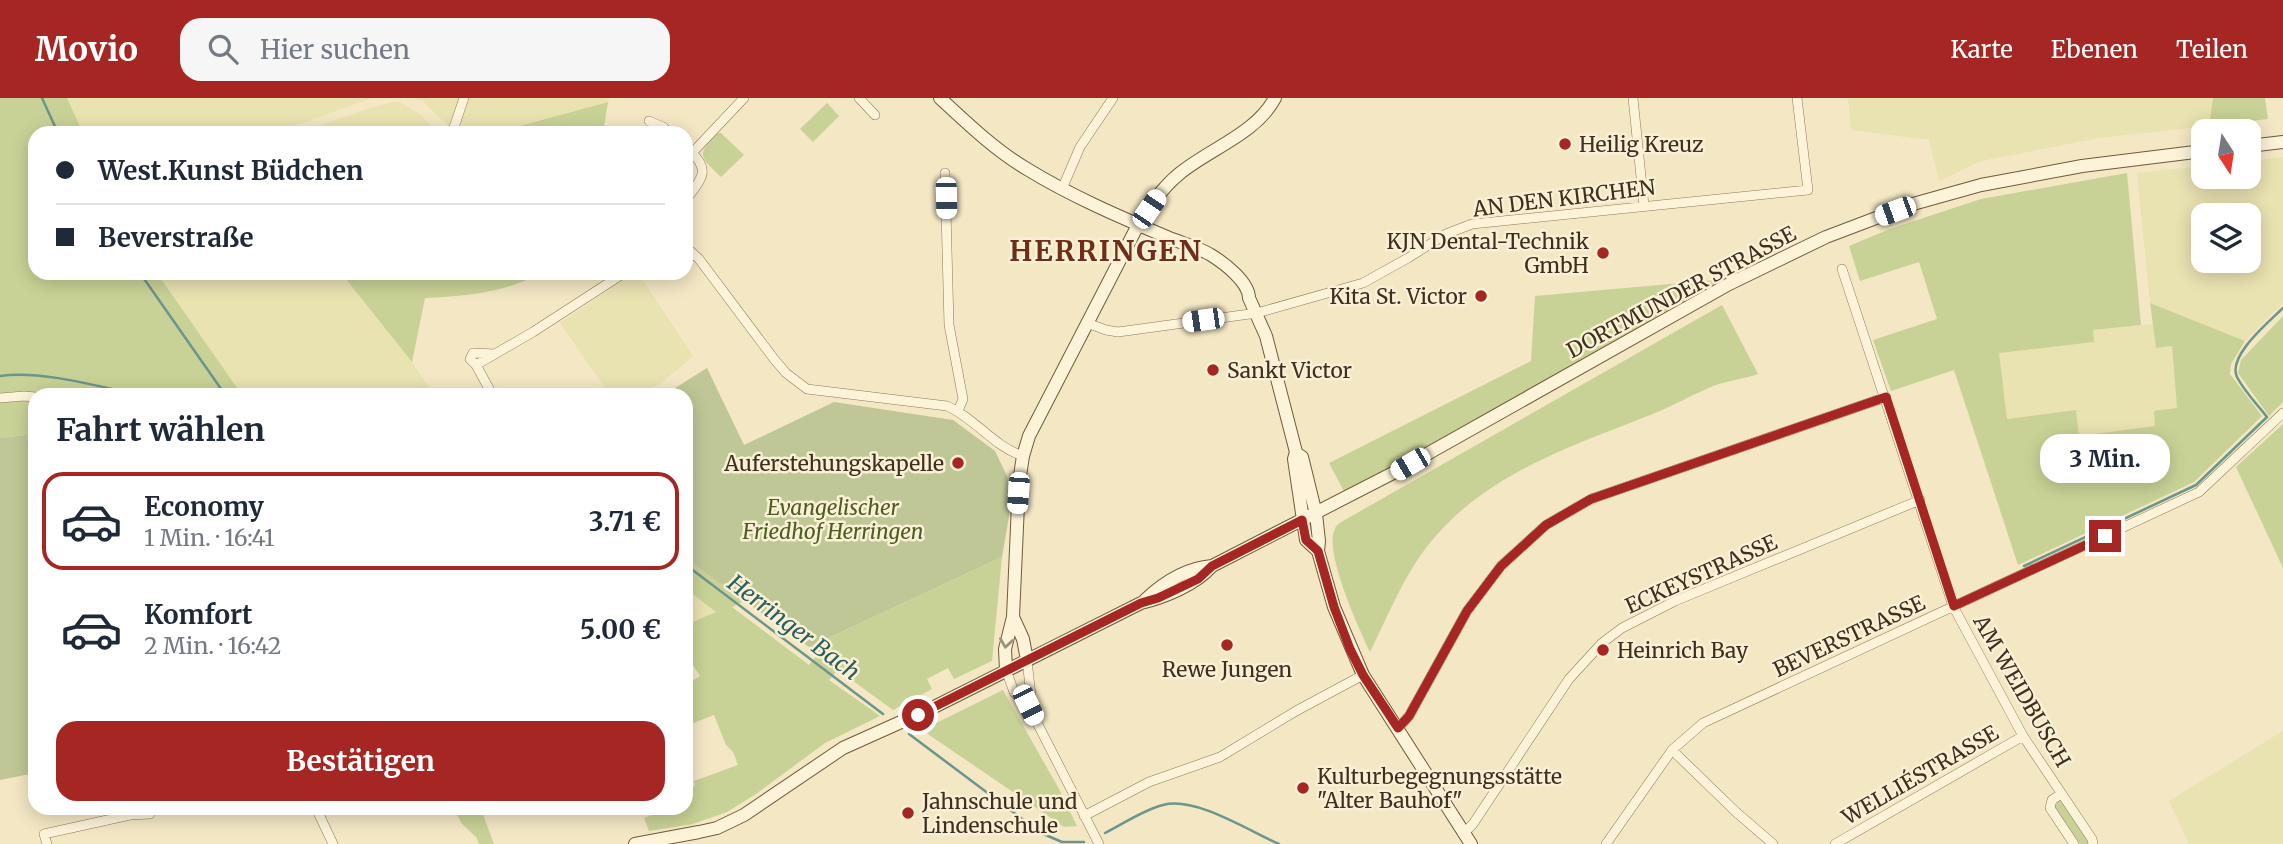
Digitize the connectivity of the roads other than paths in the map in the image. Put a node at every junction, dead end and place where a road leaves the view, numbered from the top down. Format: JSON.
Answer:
{"nodes":[{"id":1,"x":464,"y":98,"type":"edge"},
{"id":2,"x":744,"y":98,"type":"edge"},
{"id":3,"x":859,"y":98,"type":"edge"},
{"id":4,"x":940,"y":98,"type":"edge"},
{"id":5,"x":1113,"y":98,"type":"edge"},
{"id":6,"x":1276,"y":98,"type":"edge"},
{"id":7,"x":1633,"y":98,"type":"edge"},
{"id":8,"x":1797,"y":98,"type":"edge"},
{"id":9,"x":875,"y":115,"type":"dead end"},
{"id":10,"x":649,"y":121,"type":"dead end"},
{"id":11,"x":454,"y":126,"type":"edge"},
{"id":12,"x":661,"y":126,"type":"edge"},
{"id":13,"x":2283,"y":142,"type":"edge"},
{"id":14,"x":2261,"y":145,"type":"edge"},
{"id":15,"x":693,"y":146,"type":"edge"},
{"id":16,"x":2191,"y":153,"type":"edge"},
{"id":17,"x":693,"y":154,"type":"edge"},
{"id":18,"x":946,"y":173,"type":"dead end"},
{"id":19,"x":1062,"y":189,"type":"junction"},
{"id":20,"x":693,"y":190,"type":"edge"},
{"id":21,"x":1644,"y":206,"type":"junction"},
{"id":22,"x":1138,"y":225,"type":"junction"},
{"id":23,"x":693,"y":253,"type":"edge"},
{"id":24,"x":1842,"y":268,"type":"dead end"},
{"id":25,"x":613,"y":280,"type":"edge"},
{"id":26,"x":1257,"y":313,"type":"junction"},
{"id":27,"x":1087,"y":323,"type":"junction"},
{"id":28,"x":489,"y":388,"type":"edge"},
{"id":29,"x":28,"y":396,"type":"edge"},
{"id":30,"x":1886,"y":397,"type":"junction"},
{"id":31,"x":0,"y":398,"type":"edge"},
{"id":32,"x":958,"y":411,"type":"junction"},
{"id":33,"x":2283,"y":413,"type":"edge"},
{"id":34,"x":1296,"y":452,"type":"junction"},
{"id":35,"x":1023,"y":456,"type":"junction"},
{"id":36,"x":1920,"y":500,"type":"junction"},
{"id":37,"x":1316,"y":514,"type":"junction"},
{"id":38,"x":1302,"y":520,"type":"junction"},
{"id":39,"x":1318,"y":551,"type":"junction"},
{"id":40,"x":1954,"y":606,"type":"junction"},
{"id":41,"x":1013,"y":617,"type":"junction"},
{"id":42,"x":1027,"y":660,"type":"junction"},
{"id":43,"x":1006,"y":670,"type":"junction"},
{"id":44,"x":1363,"y":675,"type":"junction"},
{"id":45,"x":1028,"y":705,"type":"junction"},
{"id":46,"x":1398,"y":728,"type":"junction"},
{"id":47,"x":2023,"y":736,"type":"junction"},
{"id":48,"x":1672,"y":750,"type":"junction"},
{"id":49,"x":2061,"y":794,"type":"junction"},
{"id":50,"x":130,"y":815,"type":"edge"},
{"id":51,"x":319,"y":815,"type":"edge"},
{"id":52,"x":1084,"y":816,"type":"junction"},
{"id":53,"x":1467,"y":839,"type":"edge"},
{"id":54,"x":47,"y":844,"type":"edge"},
{"id":55,"x":333,"y":844,"type":"edge"},
{"id":56,"x":638,"y":844,"type":"edge"},
{"id":57,"x":1099,"y":844,"type":"edge"},
{"id":58,"x":1605,"y":844,"type":"edge"},
{"id":59,"x":1773,"y":844,"type":"edge"},
{"id":60,"x":1835,"y":844,"type":"edge"},
{"id":61,"x":2074,"y":844,"type":"edge"},
{"id":62,"x":2092,"y":844,"type":"edge"}],
"edges":[{"from":1,"to":11,"type":"street"},
{"from":2,"to":15,"type":"street"},
{"from":3,"to":9,"type":"street"},
{"from":4,"to":19,"type":"main road"},
{"from":5,"to":19,"type":"street"},
{"from":6,"to":22,"type":"main road"},
{"from":7,"to":21,"type":"street"},
{"from":8,"to":21,"type":"street","name":"AN DEN KIRCHEN"},
{"from":10,"to":12,"type":"street"},
{"from":13,"to":14,"type":"main road"},
{"from":16,"to":37,"type":"main road","name":"DORTMUNDER STRASSE"},
{"from":17,"to":20,"type":"street"},
{"from":18,"to":32,"type":"street"},
{"from":19,"to":22,"type":"main road"},
{"from":21,"to":26,"type":"street","name":"AN DEN KIRCHEN"},
{"from":22,"to":26,"type":"main road"},
{"from":22,"to":27,"type":"main road"},
{"from":23,"to":32,"type":"street"},
{"from":24,"to":30,"type":"street","name":"AM WEIDBUSCH"},
{"from":25,"to":28,"type":"street"},
{"from":26,"to":27,"type":"street","name":"AN DEN KIRCHEN"},
{"from":26,"to":34,"type":"main road"},
{"from":27,"to":35,"type":"main road"},
{"from":29,"to":31,"type":"street"},
{"from":30,"to":36,"type":"street","name":"AM WEIDBUSCH"},
{"from":30,"to":46,"type":"street"},
{"from":32,"to":35,"type":"street"},
{"from":33,"to":40,"type":"street","name":"BEVERSTRASSE"},
{"from":34,"to":37,"type":"main road"},
{"from":34,"to":38,"type":"main road"},
{"from":35,"to":41,"type":"main road"},
{"from":36,"to":40,"type":"street","name":"AM WEIDBUSCH"},
{"from":36,"to":53,"type":"street","name":"ECKEYSTRASSE"},
{"from":37,"to":38,"type":"main road","name":"DORTMUNDER STRASSE"},
{"from":37,"to":39,"type":"main road"},
{"from":38,"to":39,"type":"main road"},
{"from":38,"to":42,"type":"main road","name":"DORTMUNDER STRASSE"},
{"from":39,"to":44,"type":"main road"},
{"from":40,"to":47,"type":"street","name":"AM WEIDBUSCH"},
{"from":40,"to":48,"type":"street","name":"BEVERSTRASSE"},
{"from":41,"to":42,"type":"main road"},
{"from":41,"to":43,"type":"main road","one_way":true},
{"from":42,"to":43,"type":"main road","name":"DORTMUNDER STRASSE"},
{"from":42,"to":45,"type":"street"},
{"from":43,"to":45,"type":"street"},
{"from":43,"to":56,"type":"main road","name":"DORTMUNDER STRASSE"},
{"from":44,"to":46,"type":"main road"},
{"from":44,"to":52,"type":"street"},
{"from":45,"to":52,"type":"street"},
{"from":46,"to":53,"type":"main road"},
{"from":47,"to":49,"type":"street","name":"AM WEIDBUSCH"},
{"from":47,"to":60,"type":"street","name":"WELLIÉSTRASSE"},
{"from":48,"to":58,"type":"street","name":"BEVERSTRASSE"},
{"from":48,"to":59,"type":"street"},
{"from":49,"to":61,"type":"street","name":"AM WEIDBUSCH"},
{"from":49,"to":62,"type":"street","name":"AM WEIDBUSCH"},
{"from":50,"to":54,"type":"street"},
{"from":51,"to":55,"type":"street"},
{"from":52,"to":57,"type":"street"}]}
